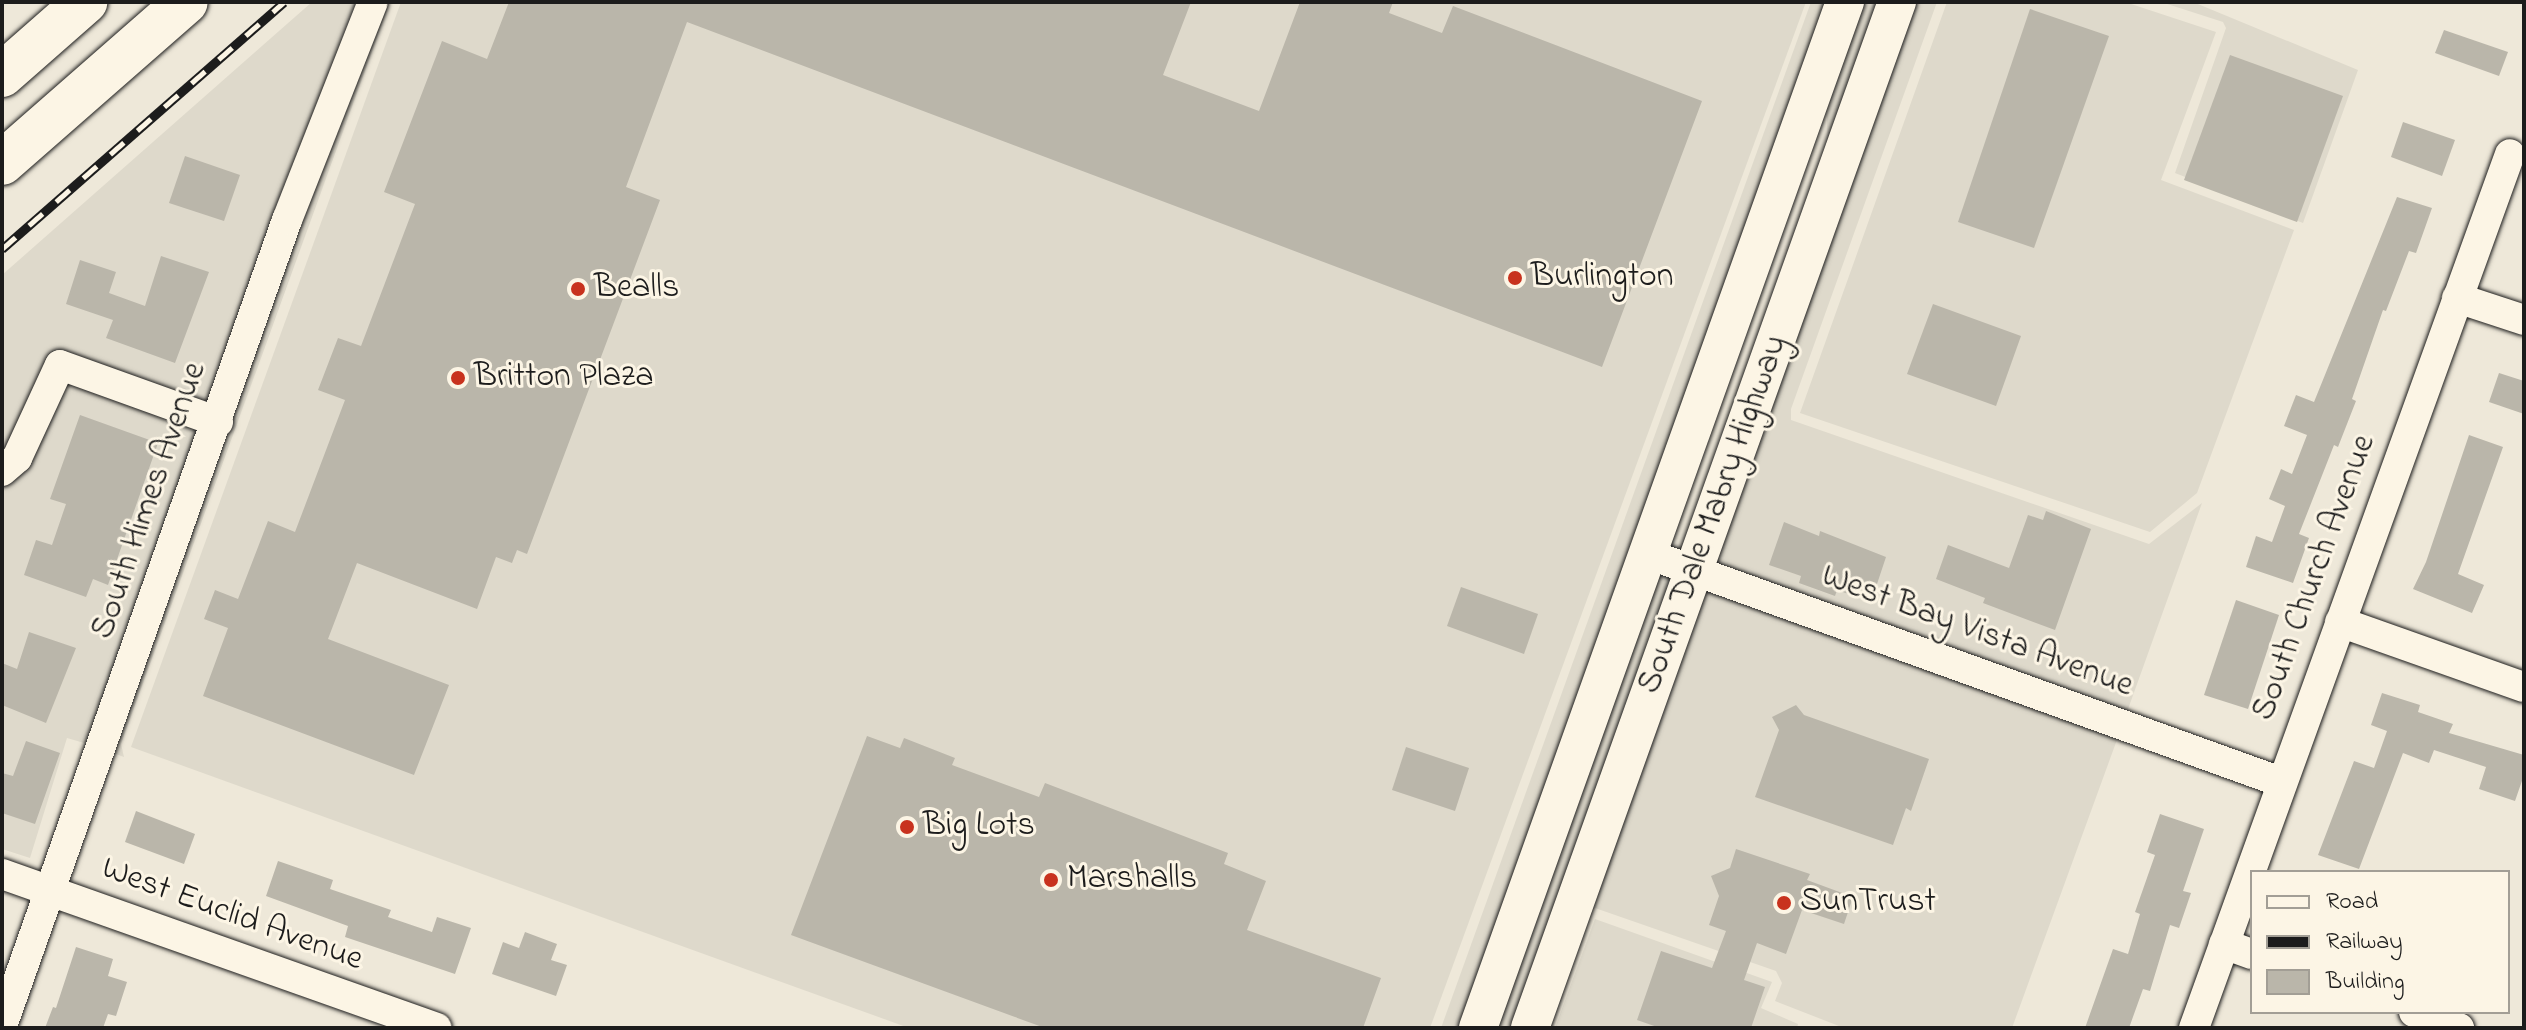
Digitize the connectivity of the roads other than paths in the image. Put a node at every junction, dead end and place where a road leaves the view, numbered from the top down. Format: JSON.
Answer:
{"nodes":[{"id":1,"x":85,"y":2,"type":"edge"},
{"id":2,"x":186,"y":2,"type":"edge"},
{"id":3,"x":373,"y":2,"type":"edge"},
{"id":4,"x":1845,"y":2,"type":"edge"},
{"id":5,"x":1897,"y":2,"type":"edge"},
{"id":6,"x":2,"y":75,"type":"edge"},
{"id":7,"x":1808,"y":106,"type":"junction"},
{"id":8,"x":2510,"y":154,"type":"dead end"},
{"id":9,"x":2,"y":163,"type":"edge"},
{"id":10,"x":2457,"y":298,"type":"junction"},
{"id":11,"x":2524,"y":320,"type":"edge"},
{"id":12,"x":1779,"y":332,"type":"junction"},
{"id":13,"x":218,"y":422,"type":"junction"},
{"id":14,"x":2,"y":471,"type":"edge"},
{"id":15,"x":1648,"y":554,"type":"junction"},
{"id":16,"x":1694,"y":571,"type":"junction"},
{"id":17,"x":2340,"y":622,"type":"junction"},
{"id":18,"x":2524,"y":687,"type":"edge"},
{"id":19,"x":2281,"y":782,"type":"junction"},
{"id":20,"x":2258,"y":870,"type":"edge"},
{"id":21,"x":2,"y":874,"type":"edge"},
{"id":22,"x":51,"y":891,"type":"junction"},
{"id":23,"x":2250,"y":902,"type":"edge"},
{"id":24,"x":2238,"y":949,"type":"edge"},
{"id":25,"x":2420,"y":1014,"type":"edge"},
{"id":26,"x":2,"y":1026,"type":"edge"},
{"id":27,"x":436,"y":1028,"type":"edge"},
{"id":28,"x":1478,"y":1028,"type":"edge"},
{"id":29,"x":1530,"y":1028,"type":"edge"},
{"id":30,"x":2194,"y":1028,"type":"edge"},
{"id":31,"x":2459,"y":1028,"type":"edge"}],
"edges":[{"from":1,"to":6,"type":"highway"},
{"from":2,"to":9,"type":"highway"},
{"from":3,"to":13,"type":"street","name":"South Himes Avenue"},
{"from":4,"to":7,"type":"main road","name":"South Dale Mabry Highway"},
{"from":5,"to":12,"type":"main road","name":"South Dale Mabry Highway"},
{"from":7,"to":12,"type":"main road"},
{"from":7,"to":15,"type":"main road","name":"South Dale Mabry Highway"},
{"from":8,"to":10,"type":"street","name":"South Church Avenue"},
{"from":10,"to":11,"type":"street"},
{"from":10,"to":17,"type":"street","name":"South Church Avenue"},
{"from":12,"to":16,"type":"main road","name":"South Dale Mabry Highway"},
{"from":13,"to":14,"type":"street"},
{"from":13,"to":22,"type":"street","name":"South Himes Avenue"},
{"from":15,"to":16,"type":"street","name":"West Bay Vista Avenue"},
{"from":15,"to":28,"type":"main road","name":"South Dale Mabry Highway"},
{"from":16,"to":19,"type":"street","name":"West Bay Vista Avenue"},
{"from":16,"to":29,"type":"main road","name":"South Dale Mabry Highway"},
{"from":17,"to":18,"type":"street"},
{"from":17,"to":19,"type":"street","name":"South Church Avenue"},
{"from":19,"to":20,"type":"street","name":"South Church Avenue"},
{"from":21,"to":22,"type":"street","name":"West Euclid Avenue"},
{"from":22,"to":26,"type":"street","name":"South Himes Avenue"},
{"from":22,"to":27,"type":"street","name":"West Euclid Avenue"},
{"from":23,"to":24,"type":"street","name":"South Church Avenue"},
{"from":24,"to":30,"type":"street","name":"South Church Avenue"},
{"from":25,"to":31,"type":"street"}]}
